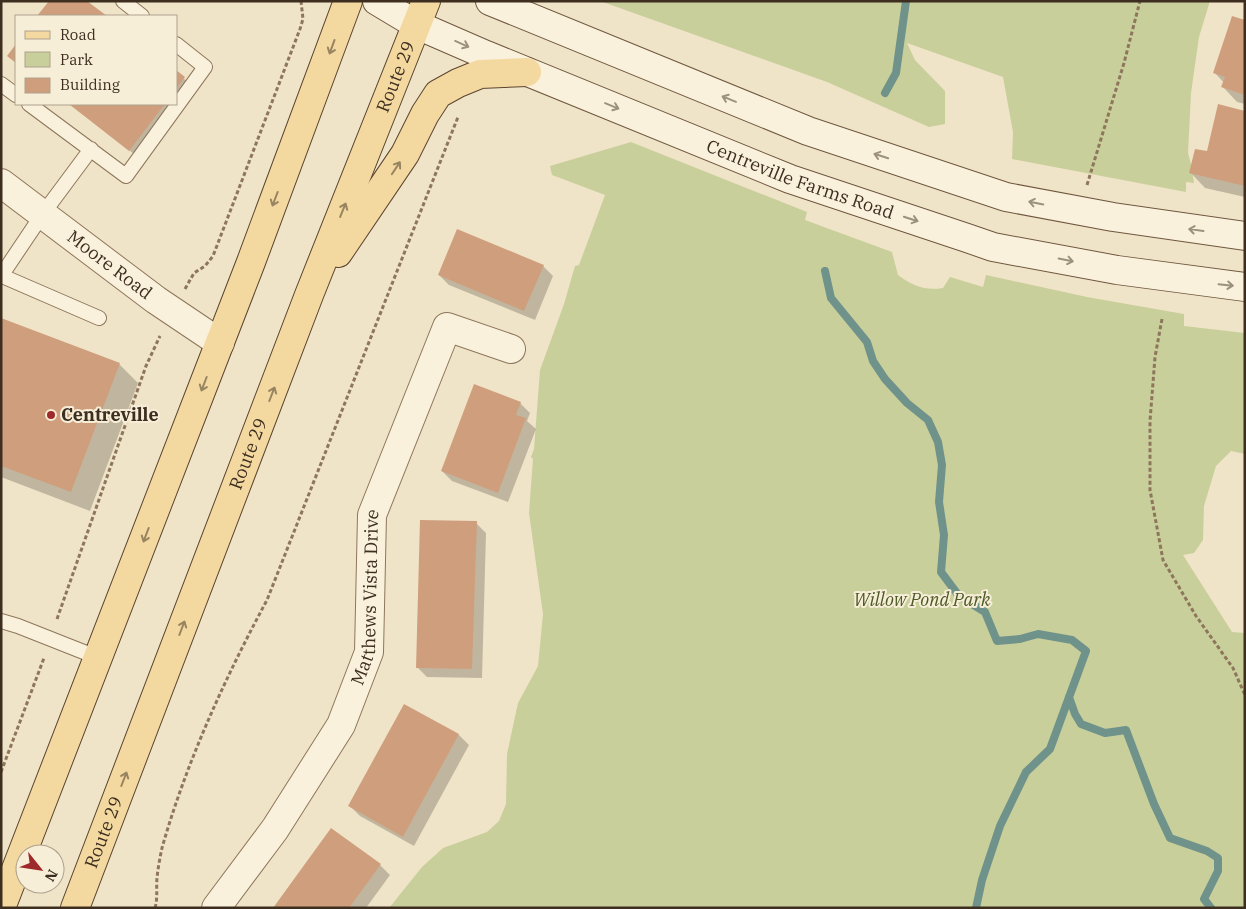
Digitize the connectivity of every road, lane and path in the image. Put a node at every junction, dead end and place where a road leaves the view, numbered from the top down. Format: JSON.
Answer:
{"nodes":[{"id":1,"x":124,"y":1,"type":"edge"},
{"id":2,"x":301,"y":1,"type":"edge"},
{"id":3,"x":348,"y":1,"type":"edge"},
{"id":4,"x":377,"y":1,"type":"edge"},
{"id":5,"x":490,"y":1,"type":"edge"},
{"id":6,"x":1140,"y":1,"type":"edge"},
{"id":7,"x":422,"y":13,"type":"edge"},
{"id":8,"x":141,"y":15,"type":"edge"},
{"id":9,"x":178,"y":46,"type":"edge"},
{"id":10,"x":527,"y":72,"type":"junction"},
{"id":11,"x":1,"y":84,"type":"edge"},
{"id":12,"x":15,"y":93,"type":"edge"},
{"id":13,"x":178,"y":104,"type":"edge"},
{"id":14,"x":30,"y":105,"type":"edge"},
{"id":15,"x":177,"y":105,"type":"edge"},
{"id":16,"x":460,"y":112,"type":"dead end"},
{"id":17,"x":92,"y":149,"type":"junction"},
{"id":18,"x":1,"y":183,"type":"edge"},
{"id":19,"x":1086,"y":186,"type":"dead end"},
{"id":20,"x":42,"y":214,"type":"junction"},
{"id":21,"x":1245,"y":236,"type":"edge"},
{"id":22,"x":1,"y":276,"type":"edge"},
{"id":23,"x":1245,"y":287,"type":"edge"},
{"id":24,"x":310,"y":295,"type":"junction"},
{"id":25,"x":173,"y":312,"type":"junction"},
{"id":26,"x":98,"y":318,"type":"dead end"},
{"id":27,"x":1162,"y":319,"type":"dead end"},
{"id":28,"x":220,"y":343,"type":"junction"},
{"id":29,"x":511,"y":349,"type":"dead end"},
{"id":30,"x":1,"y":621,"type":"edge"},
{"id":31,"x":50,"y":639,"type":"junction"},
{"id":32,"x":99,"y":658,"type":"junction"},
{"id":33,"x":1245,"y":695,"type":"edge"},
{"id":34,"x":1,"y":772,"type":"edge"},
{"id":35,"x":1,"y":908,"type":"edge"},
{"id":36,"x":75,"y":908,"type":"edge"},
{"id":37,"x":155,"y":908,"type":"edge"},
{"id":38,"x":216,"y":908,"type":"edge"}],
"edges":[{"from":1,"to":8,"type":"lane"},
{"from":2,"to":25,"type":"path"},
{"from":3,"to":28,"type":"main road","one_way":true},
{"from":4,"to":7,"type":"street","name":"Centreville Farms Road"},
{"from":21,"to":5,"type":"street","one_way":true},
{"from":6,"to":19,"type":"path"},
{"from":7,"to":10,"type":"street","name":"Centreville Farms Road","one_way":true},
{"from":24,"to":7,"type":"main road","name":"Route 29","one_way":true},
{"from":9,"to":13,"type":"lane"},
{"from":10,"to":23,"type":"street","name":"Centreville Farms Road","one_way":true},
{"from":24,"to":10,"type":"main road","one_way":true},
{"from":11,"to":12,"type":"lane"},
{"from":14,"to":17,"type":"lane"},
{"from":15,"to":17,"type":"lane"},
{"from":16,"to":37,"type":"path"},
{"from":17,"to":20,"type":"lane"},
{"from":18,"to":20,"type":"street","name":"Moore Road"},
{"from":20,"to":22,"type":"lane"},
{"from":20,"to":25,"type":"street","name":"Moore Road"},
{"from":22,"to":26,"type":"lane"},
{"from":36,"to":24,"type":"main road","name":"Route 29","one_way":true},
{"from":25,"to":28,"type":"street","name":"Moore Road"},
{"from":25,"to":31,"type":"path"},
{"from":27,"to":33,"type":"path"},
{"from":28,"to":32,"type":"main road","one_way":true},
{"from":29,"to":38,"type":"street","name":"Matthews Vista Drive"},
{"from":30,"to":31,"type":"lane"},
{"from":31,"to":32,"type":"lane"},
{"from":31,"to":34,"type":"path"},
{"from":32,"to":35,"type":"main road"}]}
